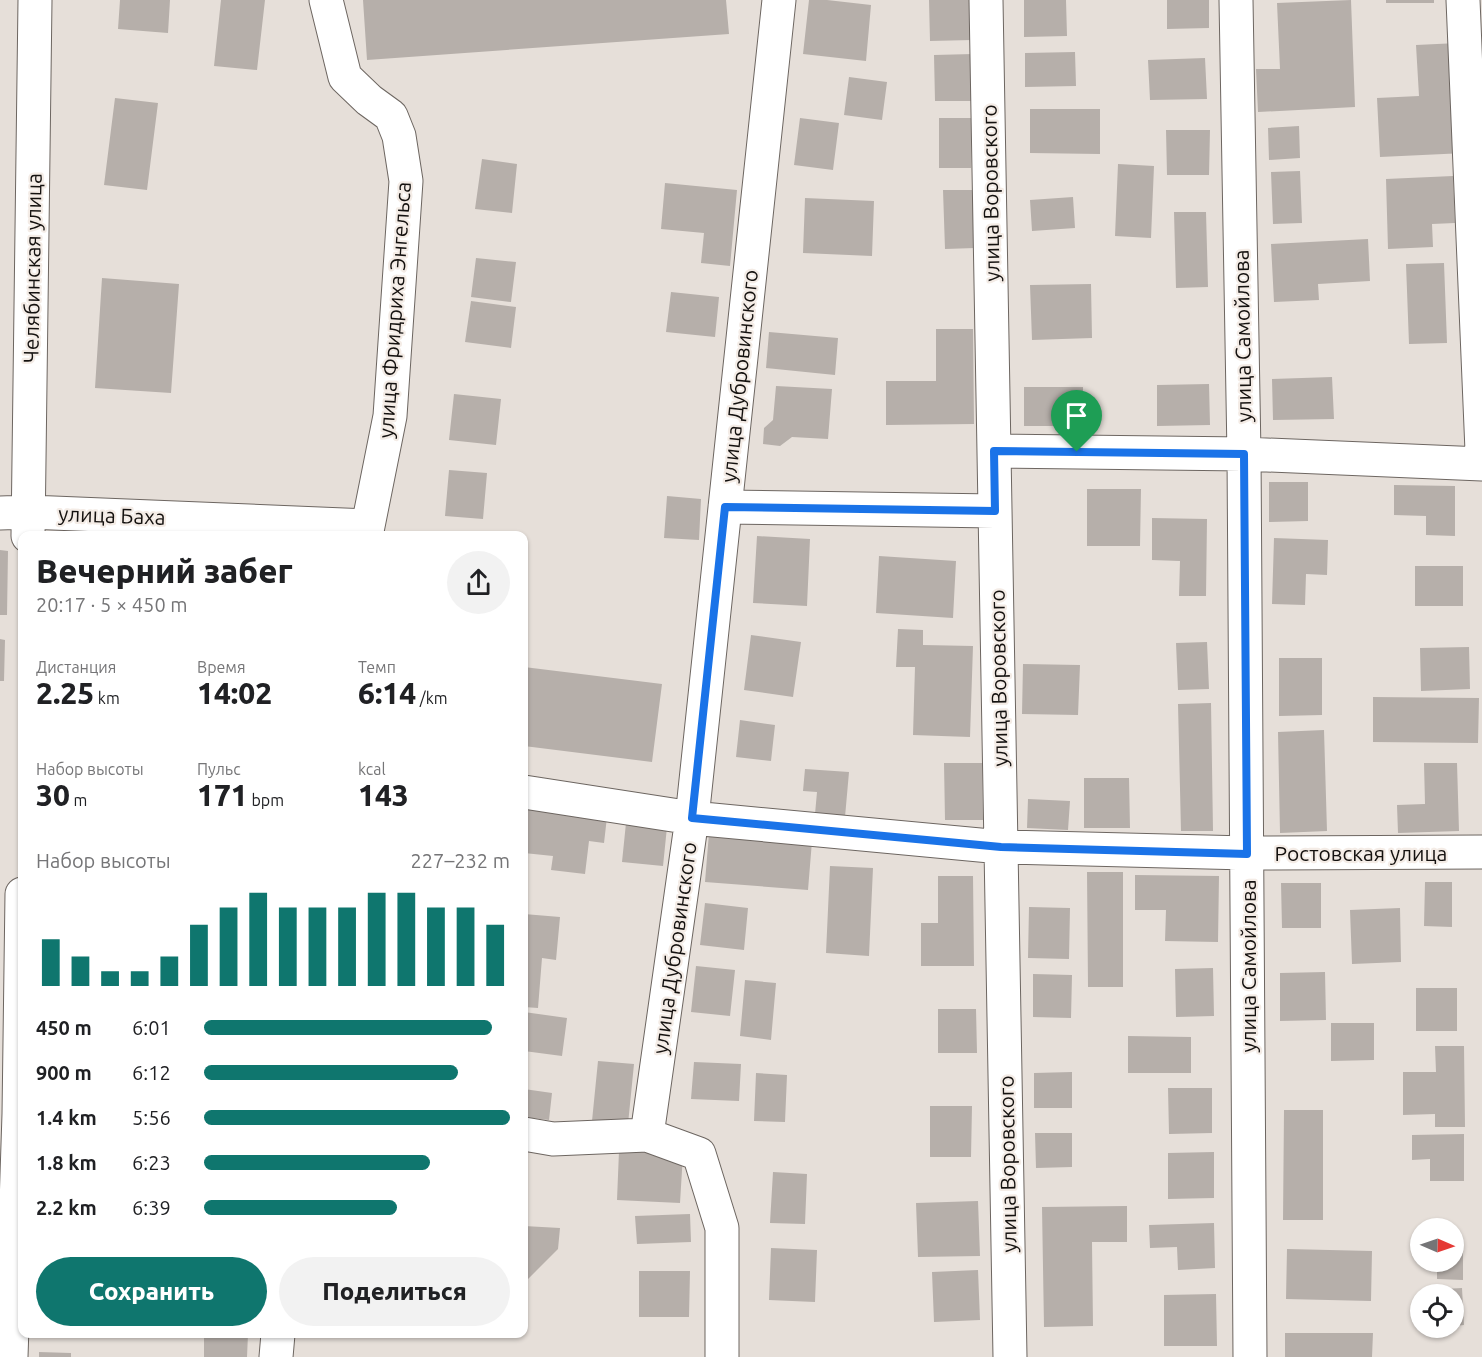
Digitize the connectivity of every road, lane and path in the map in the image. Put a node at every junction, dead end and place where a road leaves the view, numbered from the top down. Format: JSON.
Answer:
{"nodes":[{"id":1,"x":35,"y":0,"type":"edge"},
{"id":2,"x":326,"y":0,"type":"edge"},
{"id":3,"x":779,"y":0,"type":"edge"},
{"id":4,"x":986,"y":0,"type":"edge"},
{"id":5,"x":1236,"y":0,"type":"edge"},
{"id":6,"x":1463,"y":0,"type":"edge"},
{"id":7,"x":994,"y":451,"type":"junction"},
{"id":8,"x":1482,"y":451,"type":"edge"},
{"id":9,"x":1244,"y":454,"type":"junction"},
{"id":10,"x":1482,"y":464,"type":"edge"},
{"id":11,"x":725,"y":507,"type":"junction"},
{"id":12,"x":995,"y":511,"type":"junction"},
{"id":13,"x":19,"y":520,"type":"edge"},
{"id":14,"x":367,"y":531,"type":"edge"},
{"id":15,"x":528,"y":793,"type":"edge"},
{"id":16,"x":692,"y":818,"type":"junction"},
{"id":17,"x":1001,"y":847,"type":"junction"},
{"id":18,"x":1482,"y":852,"type":"edge"},
{"id":19,"x":1247,"y":854,"type":"junction"},
{"id":20,"x":18,"y":1004,"type":"edge"},
{"id":21,"x":14,"y":1114,"type":"edge"},
{"id":22,"x":528,"y":1135,"type":"edge"},
{"id":23,"x":647,"y":1135,"type":"junction"},
{"id":24,"x":278,"y":1338,"type":"edge"},
{"id":25,"x":11,"y":1357,"type":"edge"},
{"id":26,"x":276,"y":1357,"type":"edge"},
{"id":27,"x":722,"y":1357,"type":"edge"},
{"id":28,"x":1010,"y":1357,"type":"edge"},
{"id":29,"x":1250,"y":1357,"type":"edge"}],
"edges":[{"from":1,"to":13,"type":"street","name":"Челябинская улица"},
{"from":2,"to":14,"type":"street","name":"улица Фридриха Энгельса"},
{"from":3,"to":11,"type":"street","name":"улица Дубровинского"},
{"from":4,"to":7,"type":"street","name":"улица Воровского"},
{"from":5,"to":9,"type":"street","name":"улица Самойлова"},
{"from":6,"to":8,"type":"street"},
{"from":7,"to":9,"type":"street"},
{"from":7,"to":12,"type":"street","name":"улица Воровского"},
{"from":9,"to":10,"type":"street"},
{"from":9,"to":19,"type":"street","name":"улица Самойлова"},
{"from":11,"to":12,"type":"street"},
{"from":11,"to":16,"type":"street","name":"улица Дубровинского"},
{"from":12,"to":17,"type":"street","name":"улица Воровского"},
{"from":13,"to":14,"type":"street","name":"улица Баха"},
{"from":15,"to":16,"type":"street","name":"Ростовская улица"},
{"from":16,"to":17,"type":"street","name":"Ростовская улица"},
{"from":16,"to":23,"type":"street","name":"улица Дубровинского"},
{"from":17,"to":19,"type":"street","name":"Ростовская улица"},
{"from":17,"to":28,"type":"street","name":"улица Воровского"},
{"from":18,"to":19,"type":"street","name":"Ростовская улица"},
{"from":19,"to":29,"type":"street","name":"улица Самойлова"},
{"from":20,"to":21,"type":"street"},
{"from":21,"to":25,"type":"street"},
{"from":22,"to":23,"type":"street"},
{"from":23,"to":27,"type":"street"},
{"from":24,"to":26,"type":"street"}]}
